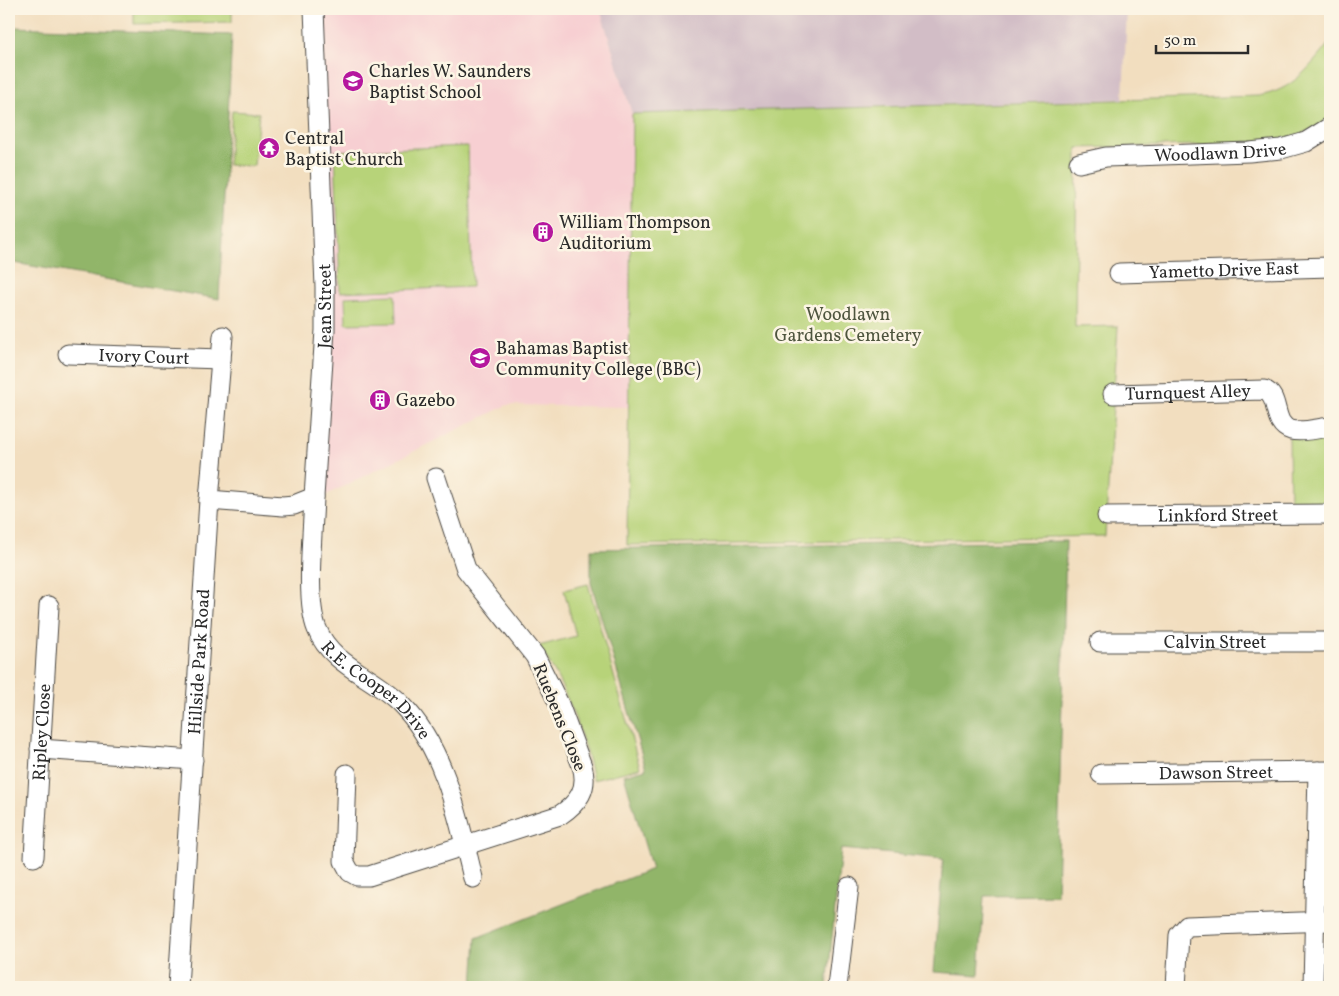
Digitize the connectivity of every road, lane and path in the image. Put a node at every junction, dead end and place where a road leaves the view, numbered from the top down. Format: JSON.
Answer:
{"nodes":[{"id":1,"x":314,"y":9,"type":"edge"},
{"id":2,"x":1330,"y":127,"type":"edge"},
{"id":3,"x":1079,"y":157,"type":"dead end"},
{"id":4,"x":1330,"y":267,"type":"edge"},
{"id":5,"x":1119,"y":273,"type":"dead end"},
{"id":6,"x":223,"y":336,"type":"dead end"},
{"id":7,"x":68,"y":354,"type":"dead end"},
{"id":8,"x":221,"y":359,"type":"junction"},
{"id":9,"x":1112,"y":394,"type":"dead end"},
{"id":10,"x":1330,"y":427,"type":"edge"},
{"id":11,"x":436,"y":478,"type":"dead end"},
{"id":12,"x":314,"y":497,"type":"junction"},
{"id":13,"x":209,"y":500,"type":"junction"},
{"id":14,"x":1330,"y":514,"type":"edge"},
{"id":15,"x":1106,"y":516,"type":"dead end"},
{"id":16,"x":49,"y":606,"type":"dead end"},
{"id":17,"x":1100,"y":642,"type":"dead end"},
{"id":18,"x":1330,"y":642,"type":"edge"},
{"id":19,"x":40,"y":749,"type":"junction"},
{"id":20,"x":192,"y":760,"type":"junction"},
{"id":21,"x":1324,"y":771,"type":"edge"},
{"id":22,"x":346,"y":774,"type":"dead end"},
{"id":23,"x":1101,"y":774,"type":"dead end"},
{"id":24,"x":465,"y":845,"type":"junction"},
{"id":25,"x":34,"y":857,"type":"dead end"},
{"id":26,"x":473,"y":878,"type":"dead end"},
{"id":27,"x":849,"y":887,"type":"dead end"},
{"id":28,"x":1322,"y":921,"type":"edge"},
{"id":29,"x":178,"y":987,"type":"edge"},
{"id":30,"x":837,"y":987,"type":"edge"},
{"id":31,"x":1176,"y":987,"type":"edge"},
{"id":32,"x":1313,"y":987,"type":"edge"}],
"edges":[{"from":1,"to":12,"type":"street","name":"Jean Street"},
{"from":2,"to":3,"type":"street","name":"Woodlawn Drive"},
{"from":4,"to":5,"type":"street","name":"Yametto Drive East"},
{"from":6,"to":8,"type":"street","name":"Hillside Park Road"},
{"from":7,"to":8,"type":"street","name":"Ivory Court"},
{"from":8,"to":13,"type":"street","name":"Hillside Park Road"},
{"from":9,"to":10,"type":"street","name":"Turnquest Alley"},
{"from":11,"to":24,"type":"street","name":"Ruebens Close"},
{"from":12,"to":13,"type":"street"},
{"from":12,"to":24,"type":"street","name":"R.E. Cooper Drive"},
{"from":13,"to":20,"type":"street","name":"Hillside Park Road"},
{"from":14,"to":15,"type":"street","name":"Linkford Street"},
{"from":16,"to":19,"type":"street","name":"Ripley Close"},
{"from":17,"to":18,"type":"street","name":"Calvin Street"},
{"from":19,"to":20,"type":"street"},
{"from":19,"to":25,"type":"street","name":"Ripley Close"},
{"from":20,"to":29,"type":"street","name":"Hillside Park Road"},
{"from":21,"to":23,"type":"street","name":"Dawson Street"},
{"from":21,"to":28,"type":"street"},
{"from":22,"to":24,"type":"street","name":"Ruebens Close"},
{"from":24,"to":26,"type":"street","name":"R.E. Cooper Drive"},
{"from":27,"to":30,"type":"street"},
{"from":28,"to":31,"type":"street"},
{"from":28,"to":32,"type":"street"}]}
